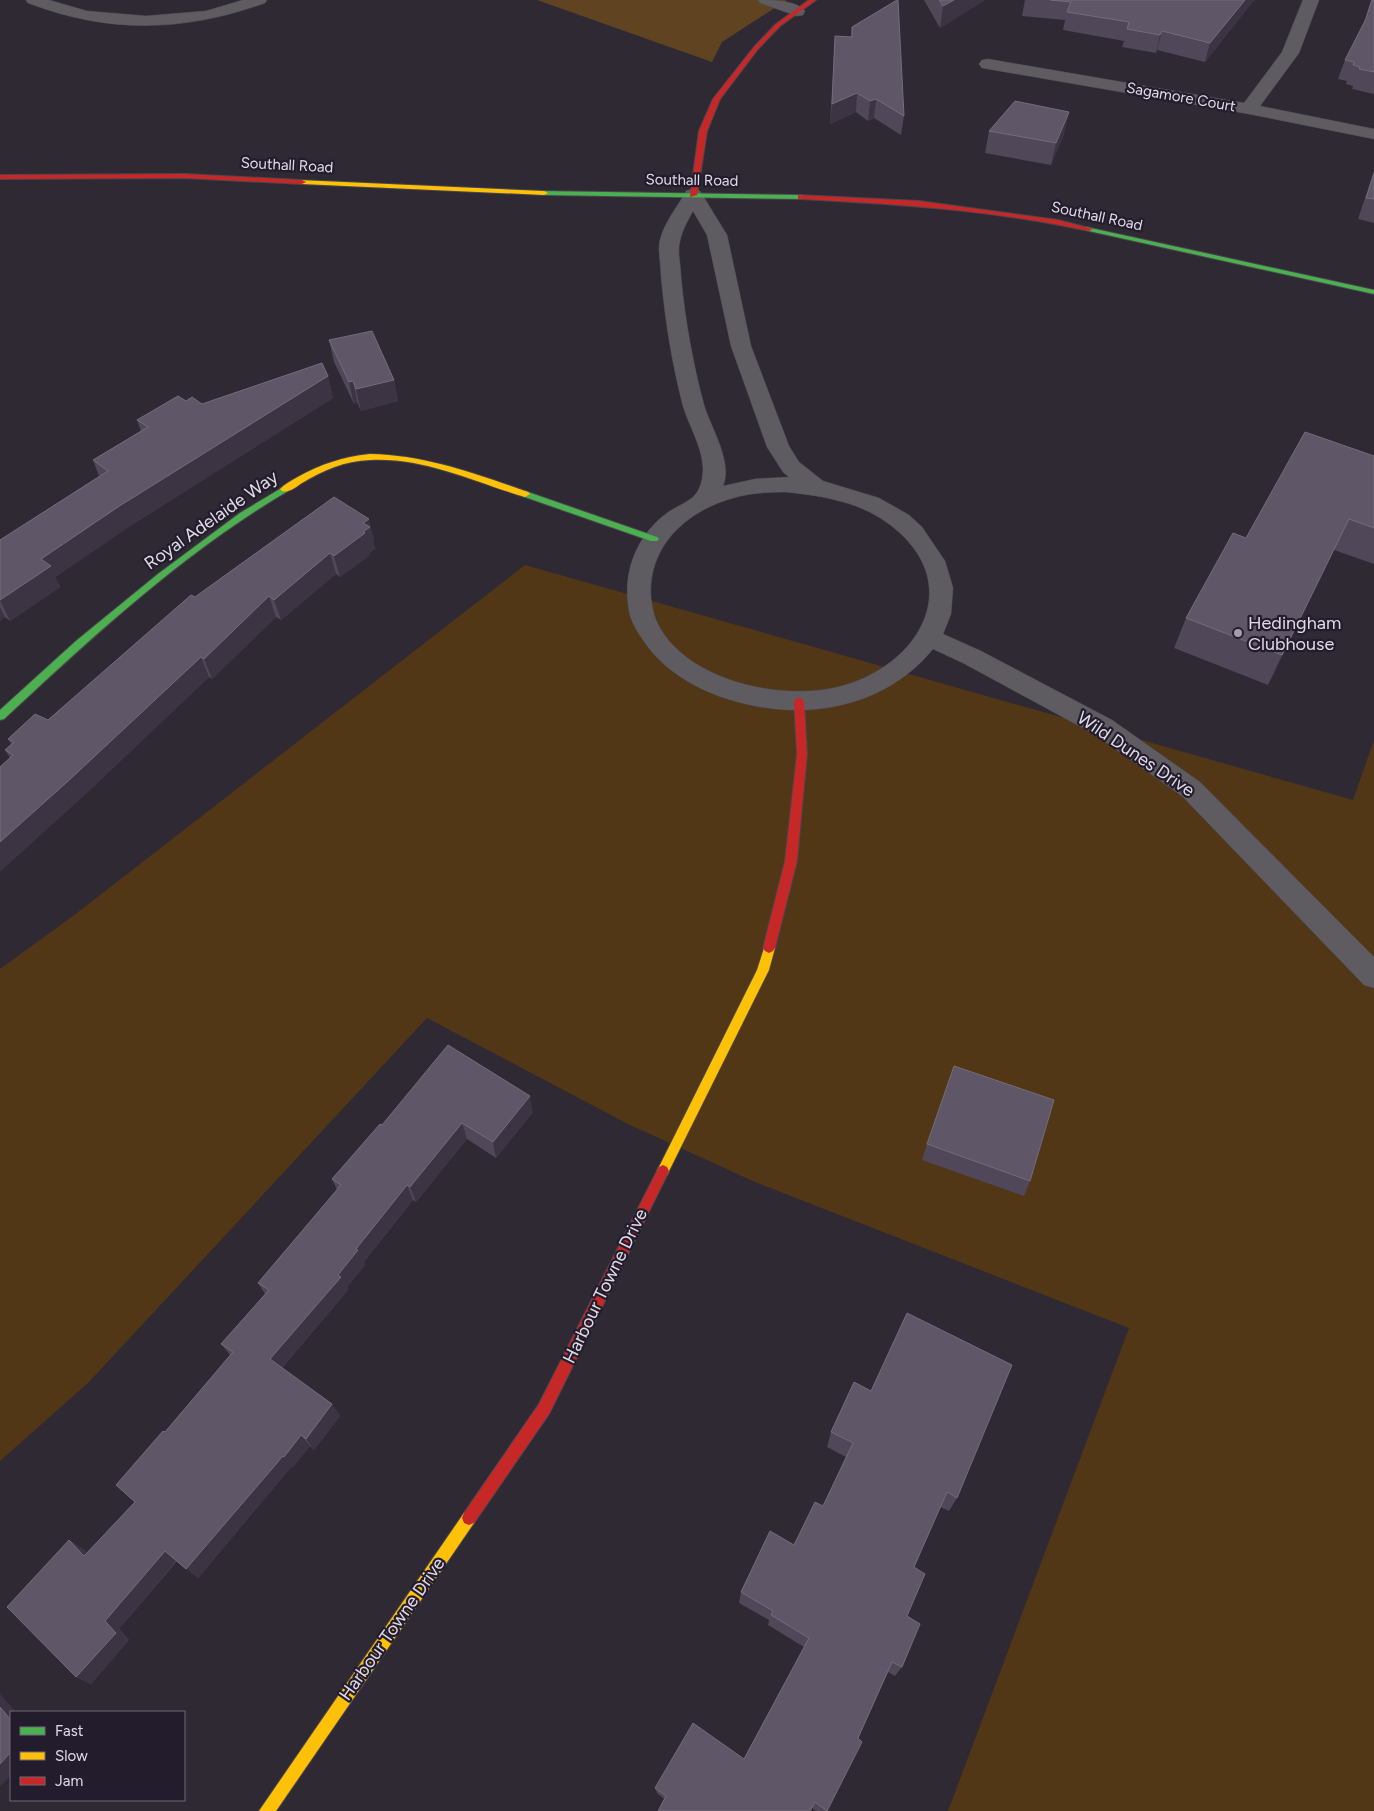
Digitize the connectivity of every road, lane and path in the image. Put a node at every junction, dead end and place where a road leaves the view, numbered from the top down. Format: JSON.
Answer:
{"nodes":[{"id":1,"x":34,"y":0,"type":"edge"},
{"id":2,"x":259,"y":0,"type":"edge"},
{"id":3,"x":766,"y":0,"type":"edge"},
{"id":4,"x":813,"y":0,"type":"edge"},
{"id":5,"x":1311,"y":0,"type":"edge"},
{"id":6,"x":797,"y":12,"type":"junction"},
{"id":7,"x":988,"y":64,"type":"dead end"},
{"id":8,"x":1249,"y":109,"type":"junction"},
{"id":9,"x":1374,"y":134,"type":"edge"},
{"id":10,"x":0,"y":177,"type":"edge"},
{"id":11,"x":694,"y":195,"type":"junction"},
{"id":12,"x":1374,"y":292,"type":"edge"},
{"id":13,"x":815,"y":486,"type":"junction"},
{"id":14,"x":703,"y":501,"type":"junction"},
{"id":15,"x":654,"y":539,"type":"junction"},
{"id":16,"x":930,"y":638,"type":"junction"},
{"id":17,"x":799,"y":701,"type":"junction"},
{"id":18,"x":0,"y":716,"type":"edge"},
{"id":19,"x":1374,"y":976,"type":"edge"},
{"id":20,"x":267,"y":1811,"type":"edge"}],
"edges":[{"from":1,"to":2,"type":"street"},
{"from":3,"to":6,"type":"street"},
{"from":4,"to":6,"type":"street"},
{"from":5,"to":8,"type":"street"},
{"from":6,"to":11,"type":"street"},
{"from":7,"to":8,"type":"street","name":"Sagamore Court"},
{"from":8,"to":9,"type":"street","name":"Sagamore Court"},
{"from":10,"to":11,"type":"street","name":"Southall Road"},
{"from":11,"to":12,"type":"street","name":"Southall Road"},
{"from":11,"to":13,"type":"street"},
{"from":11,"to":14,"type":"street"},
{"from":13,"to":14,"type":"street"},
{"from":13,"to":16,"type":"street"},
{"from":14,"to":15,"type":"street"},
{"from":15,"to":17,"type":"street"},
{"from":15,"to":18,"type":"street","name":"Royal Adelaide Way"},
{"from":16,"to":17,"type":"street"},
{"from":16,"to":19,"type":"street","name":"Wild Dunes Drive"},
{"from":17,"to":20,"type":"street","name":"Harbour Towne Drive"}]}
